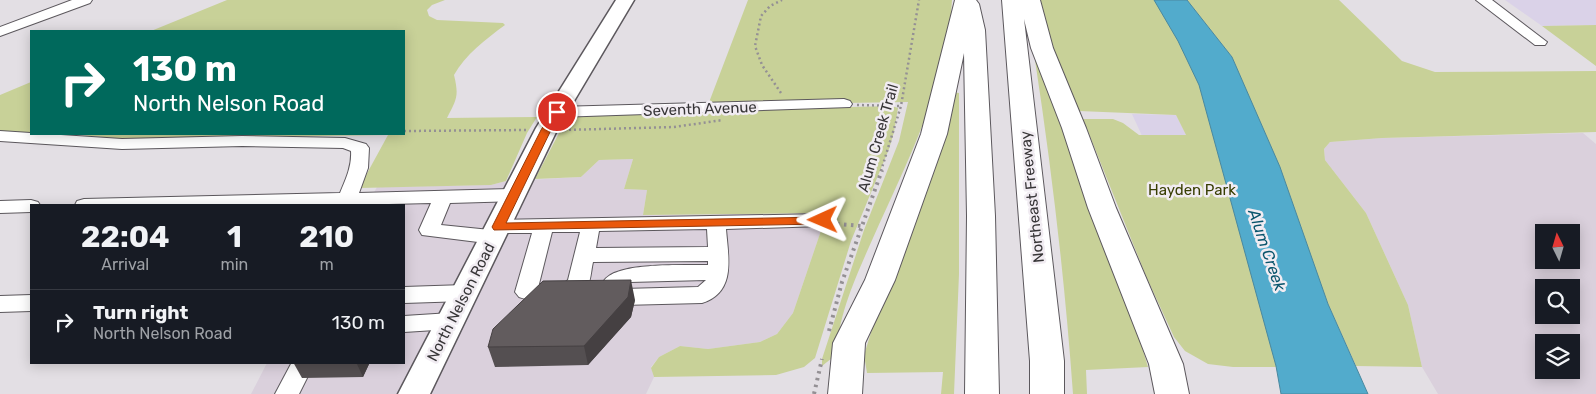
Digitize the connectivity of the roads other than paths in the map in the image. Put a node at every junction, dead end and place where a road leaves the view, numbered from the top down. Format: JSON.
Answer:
{"nodes":[{"id":1,"x":85,"y":0,"type":"edge"},
{"id":2,"x":625,"y":0,"type":"edge"},
{"id":3,"x":965,"y":0,"type":"edge"},
{"id":4,"x":969,"y":0,"type":"edge"},
{"id":5,"x":1012,"y":0,"type":"edge"},
{"id":6,"x":1030,"y":0,"type":"edge"},
{"id":7,"x":1483,"y":0,"type":"edge"},
{"id":8,"x":0,"y":32,"type":"edge"},
{"id":9,"x":1540,"y":42,"type":"dead end"},
{"id":10,"x":844,"y":104,"type":"road end"},
{"id":11,"x":552,"y":121,"type":"junction"},
{"id":12,"x":0,"y":136,"type":"edge"},
{"id":13,"x":514,"y":195,"type":"junction"},
{"id":14,"x":444,"y":197,"type":"junction"},
{"id":15,"x":346,"y":199,"type":"junction"},
{"id":16,"x":128,"y":204,"type":"edge"},
{"id":17,"x":30,"y":206,"type":"edge"},
{"id":18,"x":0,"y":207,"type":"edge"},
{"id":19,"x":823,"y":220,"type":"road end"},
{"id":20,"x":716,"y":223,"type":"junction"},
{"id":21,"x":591,"y":225,"type":"junction"},
{"id":22,"x":544,"y":226,"type":"junction"},
{"id":23,"x":496,"y":232,"type":"junction"},
{"id":24,"x":585,"y":255,"type":"junction"},
{"id":25,"x":465,"y":293,"type":"junction"},
{"id":26,"x":405,"y":294,"type":"edge"},
{"id":27,"x":30,"y":303,"type":"edge"},
{"id":28,"x":0,"y":304,"type":"edge"},
{"id":29,"x":451,"y":321,"type":"junction"},
{"id":30,"x":405,"y":324,"type":"edge"},
{"id":31,"x":303,"y":364,"type":"edge"},
{"id":32,"x":287,"y":394,"type":"edge"},
{"id":33,"x":414,"y":394,"type":"edge"},
{"id":34,"x":845,"y":394,"type":"edge"},
{"id":35,"x":982,"y":394,"type":"edge"},
{"id":36,"x":1047,"y":394,"type":"edge"},
{"id":37,"x":1172,"y":394,"type":"edge"}],
"edges":[{"from":1,"to":8,"type":"street"},
{"from":2,"to":11,"type":"main road","name":"North Nelson Road"},
{"from":3,"to":34,"type":"highway"},
{"from":4,"to":35,"type":"highway"},
{"from":5,"to":36,"type":"highway","name":"Northeast Freeway"},
{"from":6,"to":37,"type":"highway"},
{"from":7,"to":9,"type":"street"},
{"from":10,"to":11,"type":"street","name":"Seventh Avenue"},
{"from":11,"to":13,"type":"main road","name":"North Nelson Road"},
{"from":12,"to":15,"type":"street"},
{"from":13,"to":14,"type":"street"},
{"from":13,"to":23,"type":"main road","name":"North Nelson Road"},
{"from":14,"to":15,"type":"street"},
{"from":14,"to":23,"type":"street"},
{"from":15,"to":16,"type":"street"},
{"from":17,"to":18,"type":"street"},
{"from":19,"to":20,"type":"street"},
{"from":20,"to":21,"type":"street"},
{"from":20,"to":24,"type":"street"},
{"from":21,"to":22,"type":"street"},
{"from":21,"to":24,"type":"street"},
{"from":22,"to":23,"type":"street"},
{"from":22,"to":24,"type":"street"},
{"from":23,"to":25,"type":"main road","name":"North Nelson Road"},
{"from":25,"to":26,"type":"lane"},
{"from":25,"to":29,"type":"main road","name":"North Nelson Road"},
{"from":27,"to":28,"type":"street"},
{"from":29,"to":30,"type":"street"},
{"from":29,"to":33,"type":"main road","name":"North Nelson Road"},
{"from":31,"to":32,"type":"street"}]}
